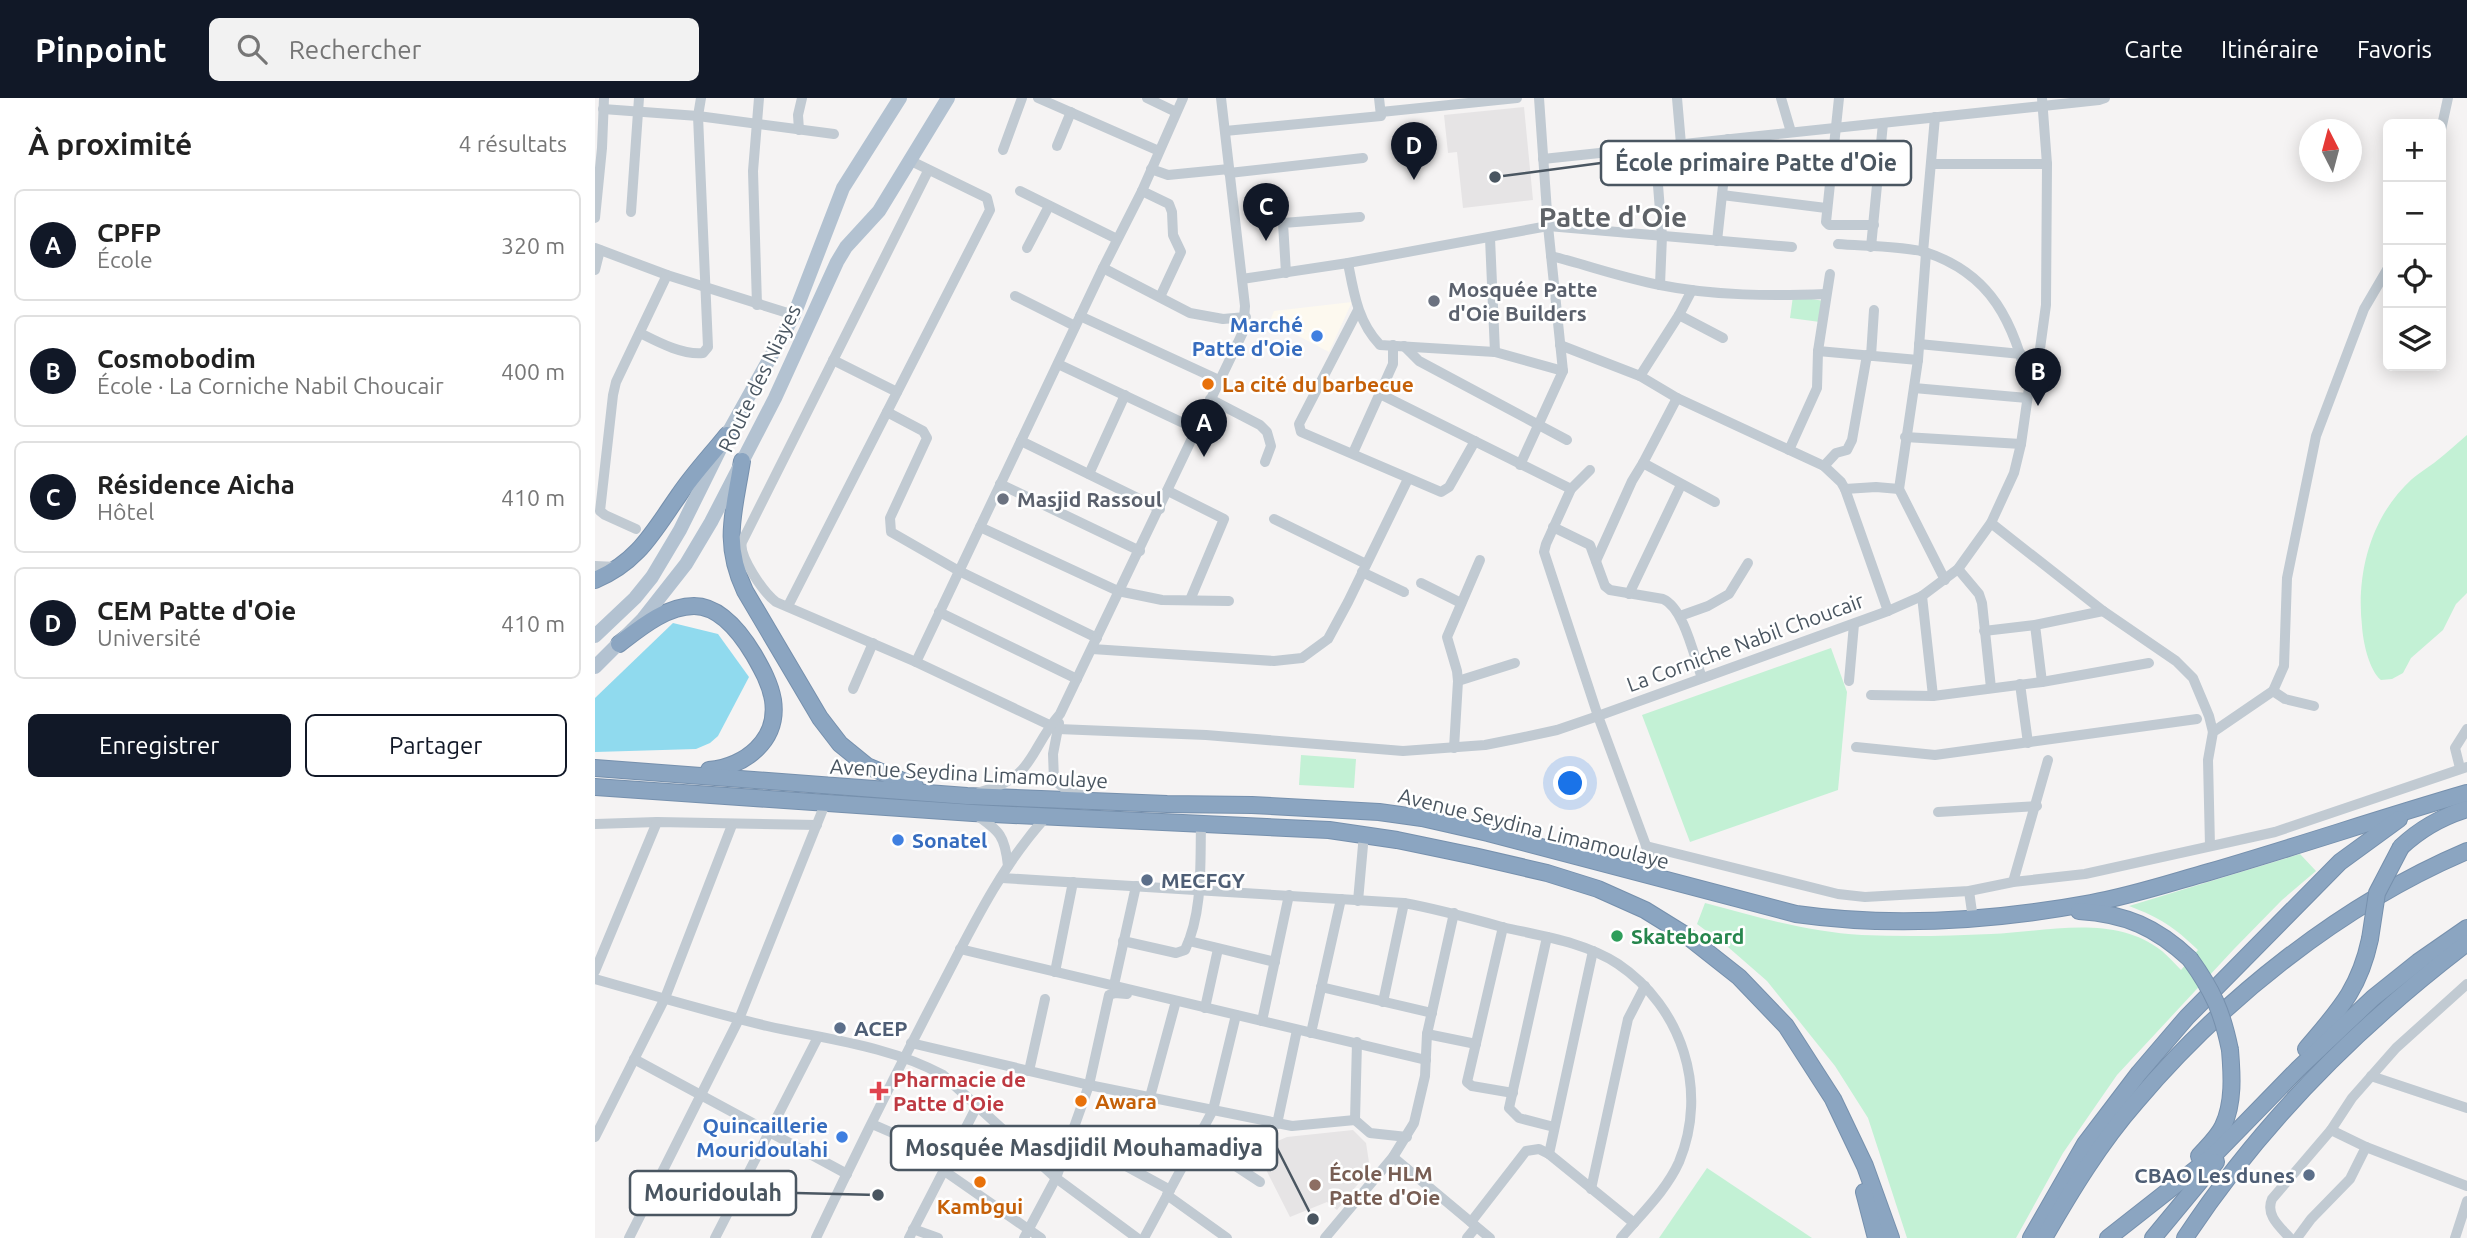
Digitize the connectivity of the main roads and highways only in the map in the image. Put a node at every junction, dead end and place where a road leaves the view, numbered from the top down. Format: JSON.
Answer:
{"nodes":[{"id":1,"x":900,"y":98,"type":"edge"},
{"id":2,"x":948,"y":98,"type":"edge"},
{"id":3,"x":727,"y":435,"type":"junction"},
{"id":4,"x":742,"y":461,"type":"junction"},
{"id":5,"x":595,"y":580,"type":"edge"},
{"id":6,"x":595,"y":636,"type":"edge"},
{"id":7,"x":619,"y":645,"type":"junction"},
{"id":8,"x":595,"y":667,"type":"edge"},
{"id":9,"x":595,"y":768,"type":"edge"},
{"id":10,"x":663,"y":773,"type":"junction"},
{"id":11,"x":595,"y":787,"type":"edge"},
{"id":12,"x":622,"y":789,"type":"junction"},
{"id":13,"x":937,"y":793,"type":"junction"},
{"id":14,"x":2467,"y":793,"type":"edge"},
{"id":15,"x":595,"y":796,"type":"edge"},
{"id":16,"x":2416,"y":808,"type":"junction"},
{"id":17,"x":2467,"y":808,"type":"edge"},
{"id":18,"x":2467,"y":851,"type":"edge"},
{"id":19,"x":2021,"y":914,"type":"junction"},
{"id":20,"x":2467,"y":929,"type":"edge"},
{"id":21,"x":2467,"y":943,"type":"edge"},
{"id":22,"x":2252,"y":1116,"type":"junction"},
{"id":23,"x":2223,"y":1126,"type":"junction"},
{"id":24,"x":1850,"y":1135,"type":"junction"},
{"id":25,"x":2213,"y":1160,"type":"junction"},
{"id":26,"x":2162,"y":1196,"type":"junction"},
{"id":27,"x":1876,"y":1238,"type":"edge"},
{"id":28,"x":1891,"y":1238,"type":"edge"},
{"id":29,"x":2031,"y":1238,"type":"edge"},
{"id":30,"x":2044,"y":1238,"type":"edge"},
{"id":31,"x":2108,"y":1238,"type":"edge"},
{"id":32,"x":2153,"y":1238,"type":"edge"},
{"id":33,"x":2185,"y":1238,"type":"edge"}],
"edges":[{"from":1,"to":3,"type":"main road","name":"Route des Niayes"},
{"from":2,"to":4,"type":"main road","name":"Route des Niayes"},
{"from":3,"to":5,"type":"highway"},
{"from":3,"to":6,"type":"main road","name":"Route des Niayes"},
{"from":4,"to":7,"type":"main road","name":"Route des Niayes"},
{"from":4,"to":13,"type":"highway"},
{"from":7,"to":8,"type":"main road","name":"Route des Niayes"},
{"from":7,"to":10,"type":"highway"},
{"from":9,"to":10,"type":"highway","name":"Avenue Seydina Limamoulaye"},
{"from":10,"to":13,"type":"highway","name":"Avenue Seydina Limamoulaye"},
{"from":11,"to":12,"type":"highway","name":"Avenue Seydina Limamoulaye"},
{"from":12,"to":15,"type":"highway"},
{"from":12,"to":24,"type":"highway","name":"Avenue Seydina Limamoulaye"},
{"from":13,"to":19,"type":"highway","name":"Avenue Seydina Limamoulaye"},
{"from":14,"to":16,"type":"highway","name":"Avenue Seydina Limamoulaye"},
{"from":16,"to":19,"type":"highway","name":"Avenue Seydina Limamoulaye"},
{"from":16,"to":29,"type":"highway"},
{"from":17,"to":22,"type":"highway","bridge":true},
{"from":18,"to":30,"type":"highway"},
{"from":19,"to":23,"type":"highway","bridge":true},
{"from":20,"to":22,"type":"highway"},
{"from":21,"to":33,"type":"highway"},
{"from":22,"to":25,"type":"highway"},
{"from":23,"to":25,"type":"highway"},
{"from":23,"to":26,"type":"highway"},
{"from":24,"to":27,"type":"highway"},
{"from":24,"to":28,"type":"highway"},
{"from":25,"to":26,"type":"highway"},
{"from":25,"to":32,"type":"highway"},
{"from":26,"to":31,"type":"highway"}]}
